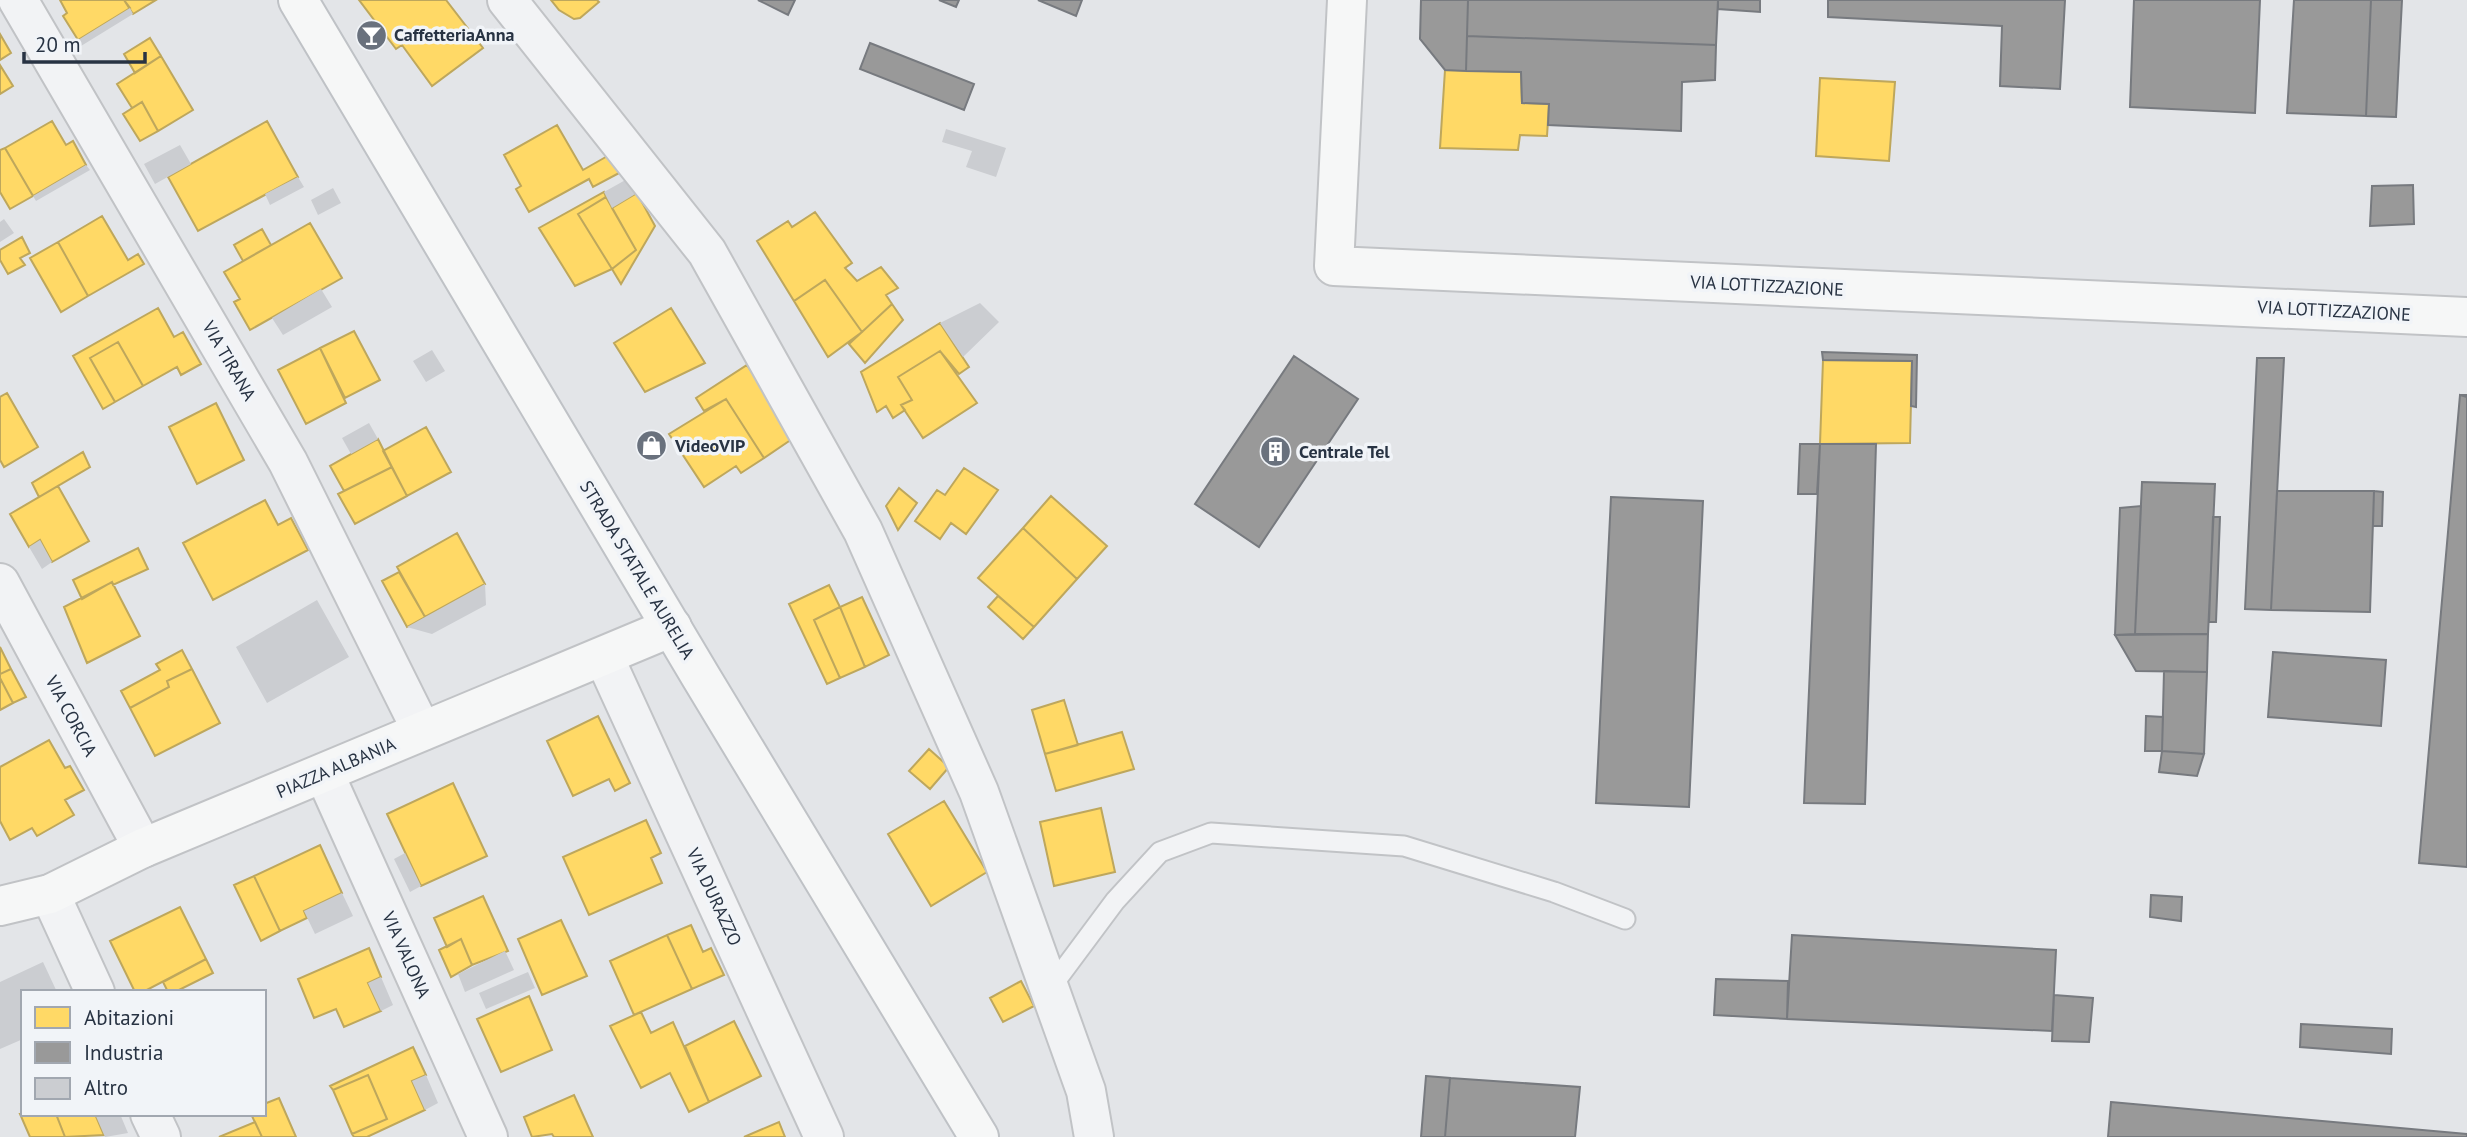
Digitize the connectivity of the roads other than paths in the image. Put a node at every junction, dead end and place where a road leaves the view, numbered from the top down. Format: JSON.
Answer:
{"nodes":[{"id":1,"x":18,"y":0,"type":"edge"},
{"id":2,"x":299,"y":0,"type":"edge"},
{"id":3,"x":507,"y":0,"type":"edge"},
{"id":4,"x":1347,"y":0,"type":"edge"},
{"id":5,"x":2467,"y":317,"type":"edge"},
{"id":6,"x":0,"y":583,"type":"edge"},
{"id":7,"x":672,"y":627,"type":"junction"},
{"id":8,"x":604,"y":657,"type":"junction"},
{"id":9,"x":422,"y":731,"type":"junction"},
{"id":10,"x":324,"y":773,"type":"junction"},
{"id":11,"x":143,"y":848,"type":"junction"},
{"id":12,"x":50,"y":894,"type":"junction"},
{"id":13,"x":0,"y":906,"type":"edge"},
{"id":14,"x":1625,"y":919,"type":"dead end"},
{"id":15,"x":1051,"y":987,"type":"junction"},
{"id":16,"x":94,"y":990,"type":"edge"},
{"id":17,"x":151,"y":1116,"type":"edge"},
{"id":18,"x":161,"y":1137,"type":"edge"},
{"id":19,"x":488,"y":1137,"type":"edge"},
{"id":20,"x":824,"y":1137,"type":"edge"},
{"id":21,"x":979,"y":1137,"type":"edge"},
{"id":22,"x":1094,"y":1137,"type":"edge"}],
"edges":[{"from":1,"to":9,"type":"street","name":"VIA TIRANA"},
{"from":2,"to":7,"type":"street","name":"STRADA STATALE AURELIA"},
{"from":3,"to":15,"type":"street"},
{"from":4,"to":5,"type":"street","name":"VIA LOTTIZZAZIONE"},
{"from":6,"to":11,"type":"street","name":"VIA CORCIA"},
{"from":7,"to":8,"type":"street","name":"PIAZZA ALBANIA"},
{"from":7,"to":21,"type":"street","name":"STRADA STATALE AURELIA"},
{"from":8,"to":9,"type":"street","name":"PIAZZA ALBANIA"},
{"from":8,"to":20,"type":"street","name":"VIA DURAZZO"},
{"from":9,"to":10,"type":"street","name":"PIAZZA ALBANIA"},
{"from":10,"to":11,"type":"street","name":"PIAZZA ALBANIA"},
{"from":10,"to":19,"type":"street","name":"VIA VALONA"},
{"from":11,"to":12,"type":"street","name":"PIAZZA ALBANIA"},
{"from":12,"to":13,"type":"street","name":"PIAZZA ALBANIA"},
{"from":12,"to":16,"type":"street"},
{"from":14,"to":15,"type":"lane"},
{"from":15,"to":22,"type":"street"},
{"from":17,"to":18,"type":"street"}]}
